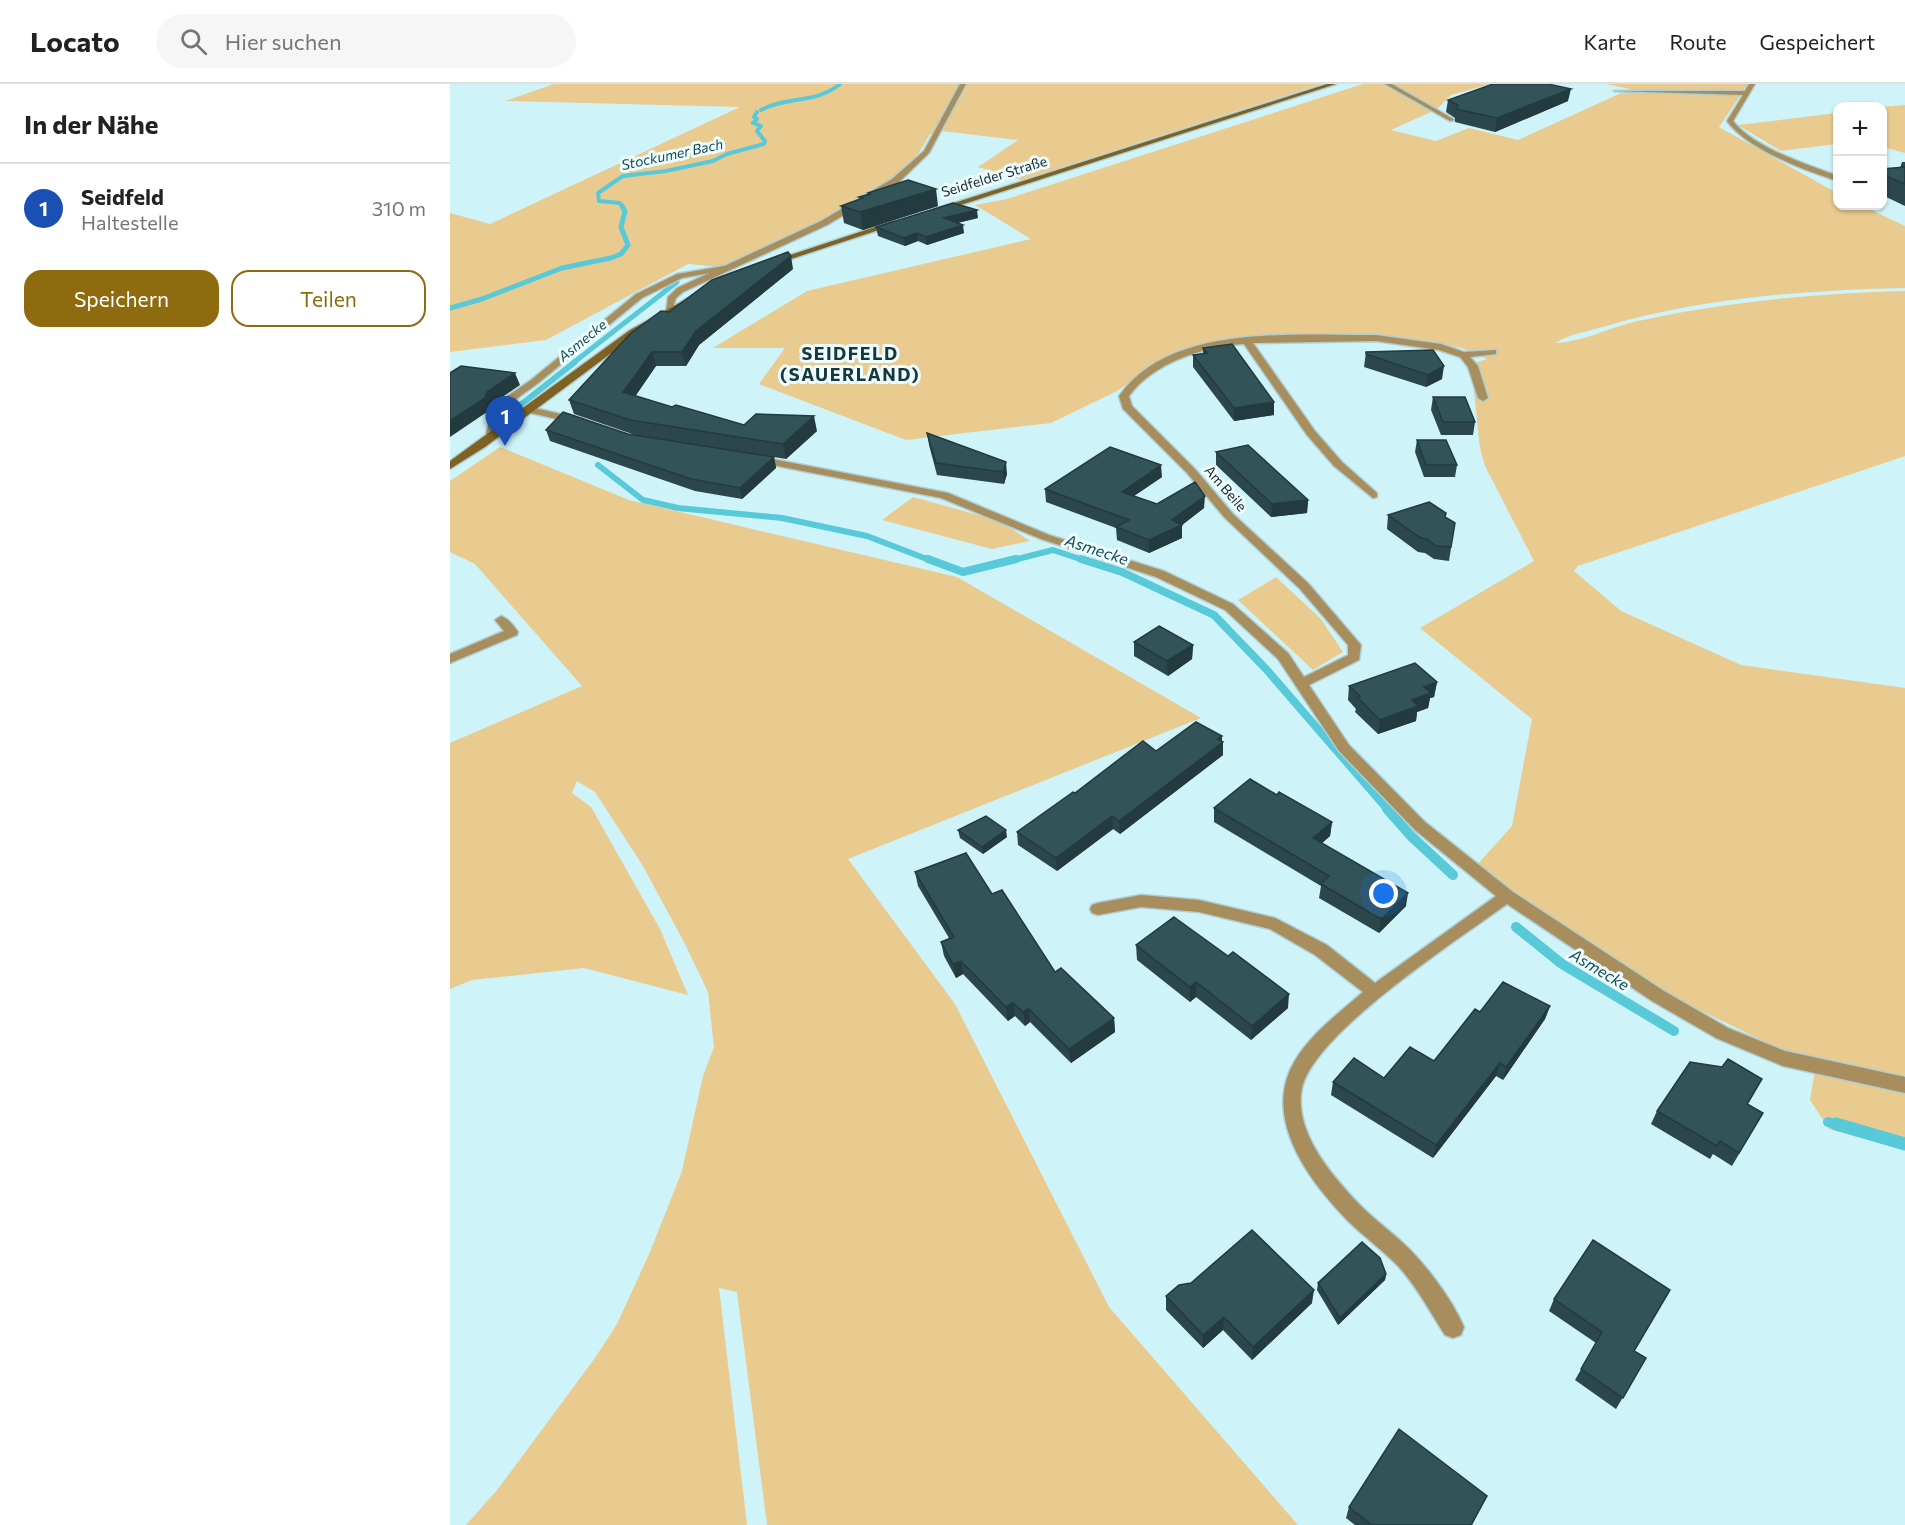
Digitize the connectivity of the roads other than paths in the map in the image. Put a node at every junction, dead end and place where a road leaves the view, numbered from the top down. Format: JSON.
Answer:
{"nodes":[{"id":1,"x":963,"y":84,"type":"edge"},
{"id":2,"x":1332,"y":84,"type":"edge"},
{"id":3,"x":1388,"y":84,"type":"edge"},
{"id":4,"x":1752,"y":84,"type":"edge"},
{"id":5,"x":1617,"y":91,"type":"dead end"},
{"id":6,"x":1746,"y":93,"type":"junction"},
{"id":7,"x":1452,"y":120,"type":"edge"},
{"id":8,"x":1833,"y":177,"type":"edge"},
{"id":9,"x":923,"y":214,"type":"edge"},
{"id":10,"x":902,"y":221,"type":"edge"},
{"id":11,"x":761,"y":267,"type":"edge"},
{"id":12,"x":724,"y":268,"type":"junction"},
{"id":13,"x":708,"y":291,"type":"edge"},
{"id":14,"x":669,"y":309,"type":"junction"},
{"id":15,"x":1246,"y":340,"type":"junction"},
{"id":16,"x":1493,"y":352,"type":"dead end"},
{"id":17,"x":1463,"y":355,"type":"junction"},
{"id":18,"x":1483,"y":398,"type":"dead end"},
{"id":19,"x":530,"y":410,"type":"junction"},
{"id":20,"x":596,"y":427,"type":"edge"},
{"id":21,"x":490,"y":439,"type":"junction"},
{"id":22,"x":744,"y":457,"type":"edge"},
{"id":23,"x":450,"y":466,"type":"edge"},
{"id":24,"x":1373,"y":495,"type":"dead end"},
{"id":25,"x":501,"y":621,"type":"dead end"},
{"id":26,"x":450,"y":659,"type":"edge"},
{"id":27,"x":1300,"y":684,"type":"junction"},
{"id":28,"x":1507,"y":896,"type":"junction"},
{"id":29,"x":1098,"y":909,"type":"dead end"},
{"id":30,"x":1375,"y":992,"type":"junction"},
{"id":31,"x":1905,"y":1085,"type":"edge"},
{"id":32,"x":1453,"y":1327,"type":"dead end"}],
"edges":[{"from":1,"to":12,"type":"street"},
{"from":2,"to":9,"type":"main road","name":"Seidfelder Straße"},
{"from":3,"to":7,"type":"street"},
{"from":4,"to":6,"type":"street"},
{"from":5,"to":6,"type":"street"},
{"from":6,"to":8,"type":"street"},
{"from":10,"to":11,"type":"main road"},
{"from":12,"to":14,"type":"street"},
{"from":12,"to":21,"type":"street"},
{"from":13,"to":14,"type":"main road"},
{"from":14,"to":19,"type":"main road"},
{"from":15,"to":17,"type":"street","name":"Am Beile"},
{"from":15,"to":24,"type":"street"},
{"from":15,"to":27,"type":"street","name":"Am Beile"},
{"from":16,"to":17,"type":"street","name":"Am Beile"},
{"from":17,"to":18,"type":"street"},
{"from":19,"to":20,"type":"street"},
{"from":19,"to":21,"type":"main road"},
{"from":21,"to":23,"type":"main road"},
{"from":22,"to":27,"type":"street"},
{"from":25,"to":26,"type":"street"},
{"from":27,"to":28,"type":"street"},
{"from":28,"to":30,"type":"street"},
{"from":28,"to":31,"type":"street"},
{"from":29,"to":30,"type":"street"},
{"from":30,"to":32,"type":"street"}]}
